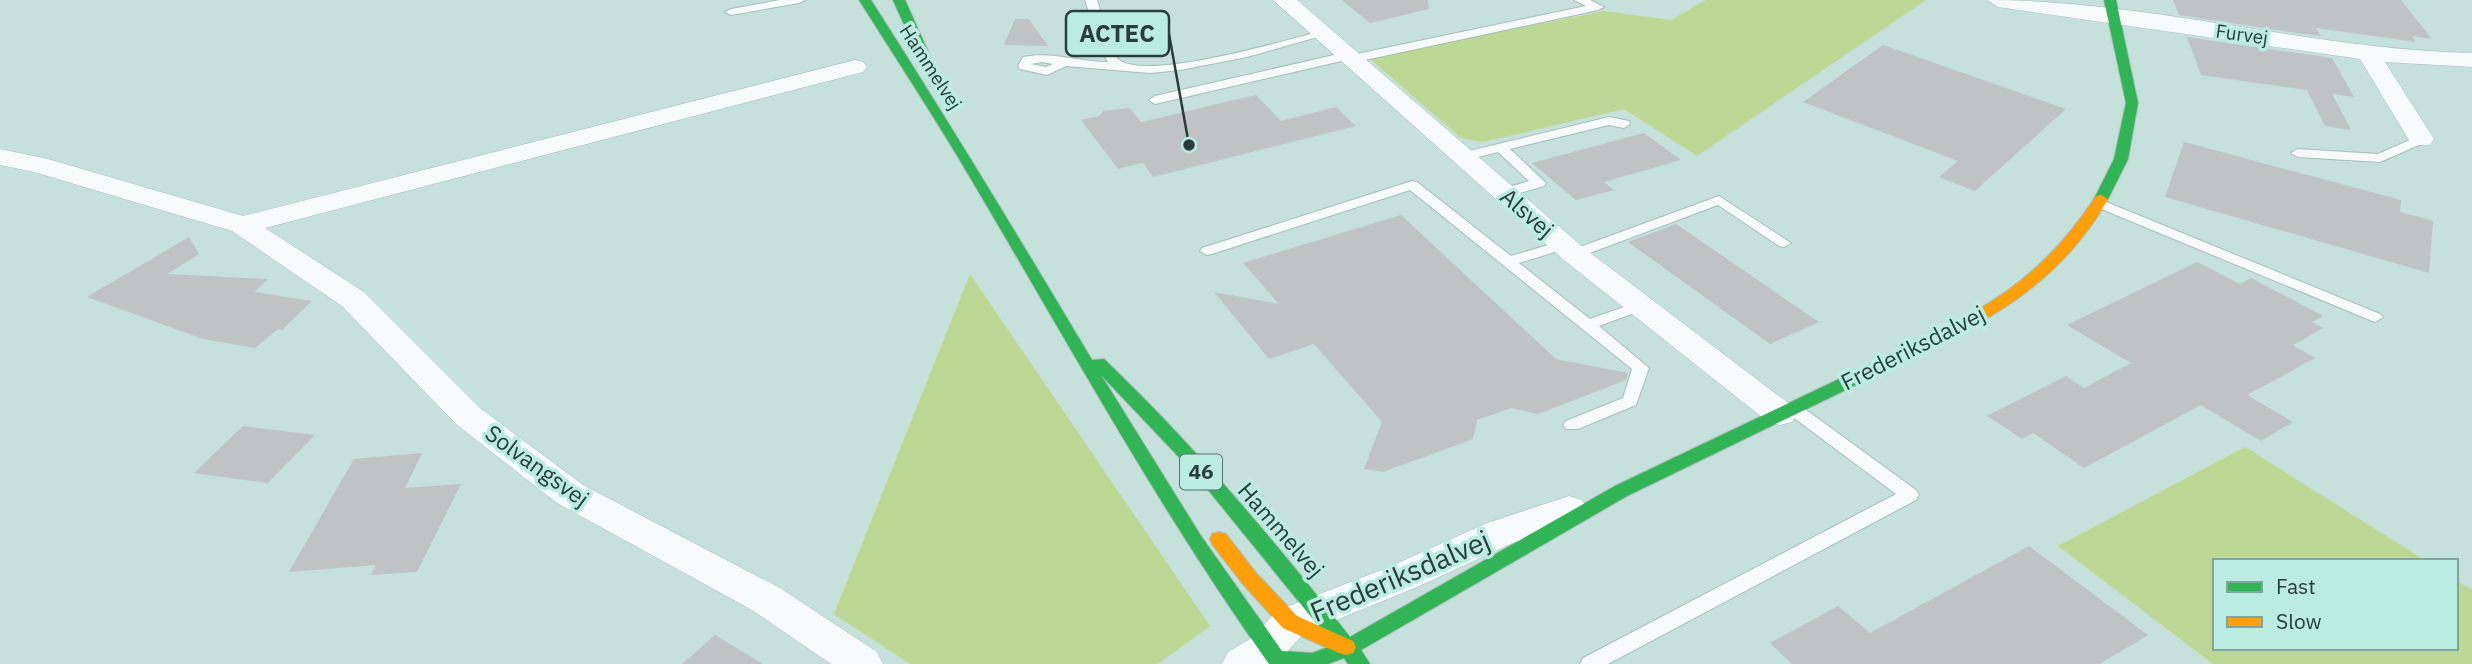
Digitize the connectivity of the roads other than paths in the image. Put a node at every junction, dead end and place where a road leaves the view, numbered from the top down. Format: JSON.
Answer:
{"nodes":[{"id":1,"x":799,"y":0,"type":"edge"},
{"id":2,"x":865,"y":0,"type":"edge"},
{"id":3,"x":900,"y":0,"type":"edge"},
{"id":4,"x":1091,"y":0,"type":"edge"},
{"id":5,"x":1284,"y":0,"type":"edge"},
{"id":6,"x":1580,"y":0,"type":"edge"},
{"id":7,"x":1998,"y":0,"type":"edge"},
{"id":8,"x":2113,"y":8,"type":"edge"},
{"id":9,"x":731,"y":12,"type":"dead end"},
{"id":10,"x":1322,"y":34,"type":"junction"},
{"id":11,"x":2368,"y":52,"type":"junction"},
{"id":12,"x":1349,"y":58,"type":"junction"},
{"id":13,"x":2472,"y":60,"type":"edge"},
{"id":14,"x":1063,"y":63,"type":"dead end"},
{"id":15,"x":855,"y":66,"type":"dead end"},
{"id":16,"x":1120,"y":66,"type":"junction"},
{"id":17,"x":1155,"y":100,"type":"dead end"},
{"id":18,"x":1624,"y":124,"type":"dead end"},
{"id":19,"x":2421,"y":139,"type":"joint"},
{"id":20,"x":1500,"y":147,"type":"junction"},
{"id":21,"x":2298,"y":153,"type":"dead end"},
{"id":22,"x":964,"y":156,"type":"junction"},
{"id":23,"x":0,"y":157,"type":"edge"},
{"id":24,"x":1462,"y":157,"type":"junction"},
{"id":25,"x":1504,"y":193,"type":"junction"},
{"id":26,"x":2099,"y":202,"type":"junction"},
{"id":27,"x":242,"y":225,"type":"junction"},
{"id":28,"x":1784,"y":243,"type":"dead end"},
{"id":29,"x":1569,"y":249,"type":"junction"},
{"id":30,"x":1207,"y":251,"type":"dead end"},
{"id":31,"x":1508,"y":262,"type":"junction"},
{"id":32,"x":1640,"y":306,"type":"junction"},
{"id":33,"x":2375,"y":317,"type":"dead end"},
{"id":34,"x":1588,"y":325,"type":"junction"},
{"id":35,"x":1073,"y":340,"type":"junction"},
{"id":36,"x":1786,"y":411,"type":"junction"},
{"id":37,"x":1115,"y":417,"type":"junction"},
{"id":38,"x":1572,"y":425,"type":"dead end"},
{"id":39,"x":1621,"y":491,"type":"junction"},
{"id":40,"x":1188,"y":501,"type":"dead end"},
{"id":41,"x":1206,"y":522,"type":"dead end"},
{"id":42,"x":1280,"y":645,"type":"edge"},
{"id":43,"x":1348,"y":648,"type":"junction"},
{"id":44,"x":1314,"y":662,"type":"edge"},
{"id":45,"x":863,"y":664,"type":"edge"},
{"id":46,"x":1360,"y":664,"type":"edge"},
{"id":47,"x":1590,"y":664,"type":"edge"}],
"edges":[{"from":1,"to":9,"type":"lane"},
{"from":2,"to":22,"type":"main road","name":"Hammelvej","number":"46"},
{"from":3,"to":22,"type":"main road","name":"Hammelvej","number":"46"},
{"from":4,"to":16,"type":"lane"},
{"from":5,"to":10,"type":"street","name":"Alsvej"},
{"from":6,"to":12,"type":"lane"},
{"from":7,"to":8,"type":"street","name":"Furvej"},
{"from":8,"to":11,"type":"street","name":"Furvej"},
{"from":8,"to":26,"type":"main road","name":"Frederiksdalvej"},
{"from":10,"to":12,"type":"street","name":"Alsvej"},
{"from":10,"to":16,"type":"lane"},
{"from":11,"to":13,"type":"street","name":"Furvej"},
{"from":11,"to":19,"type":"street"},
{"from":12,"to":17,"type":"lane"},
{"from":12,"to":24,"type":"street","name":"Alsvej"},
{"from":14,"to":16,"type":"lane"},
{"from":15,"to":27,"type":"street"},
{"from":18,"to":20,"type":"lane"},
{"from":19,"to":21,"type":"lane"},
{"from":20,"to":24,"type":"lane"},
{"from":20,"to":25,"type":"lane"},
{"from":22,"to":35,"type":"main road","name":"Hammelvej","number":"46"},
{"from":23,"to":27,"type":"street","name":"Solvangsvej"},
{"from":24,"to":25,"type":"street","name":"Alsvej"},
{"from":25,"to":29,"type":"street","name":"Alsvej"},
{"from":26,"to":33,"type":"lane"},
{"from":26,"to":36,"type":"main road","name":"Frederiksdalvej"},
{"from":27,"to":45,"type":"street","name":"Solvangsvej"},
{"from":28,"to":29,"type":"lane"},
{"from":29,"to":31,"type":"lane"},
{"from":29,"to":32,"type":"street","name":"Alsvej"},
{"from":30,"to":31,"type":"lane"},
{"from":31,"to":34,"type":"lane"},
{"from":32,"to":34,"type":"lane"},
{"from":32,"to":36,"type":"street","name":"Alsvej"},
{"from":34,"to":38,"type":"lane"},
{"from":35,"to":37,"type":"main road","name":"Hammelvej","number":"46"},
{"from":35,"to":42,"type":"main road","name":"Hammelvej","number":"46"},
{"from":36,"to":39,"type":"main road","name":"Frederiksdalvej"},
{"from":36,"to":47,"type":"lane"},
{"from":37,"to":40,"type":"main road"},
{"from":37,"to":42,"type":"main road","name":"Hammelvej","number":"46"},
{"from":39,"to":42,"type":"street","name":"Frederiksdalvej"},
{"from":39,"to":43,"type":"main road","name":"Frederiksdalvej"},
{"from":41,"to":42,"type":"main road"},
{"from":42,"to":43,"type":"main road","name":"Hammelvej","number":"46"},
{"from":42,"to":43,"type":"main road"},
{"from":42,"to":44,"type":"main road","name":"Frederiksdalvej"},
{"from":43,"to":44,"type":"main road","name":"Frederiksdalvej"},
{"from":43,"to":46,"type":"main road","name":"Hammelvej","number":"46"}]}
